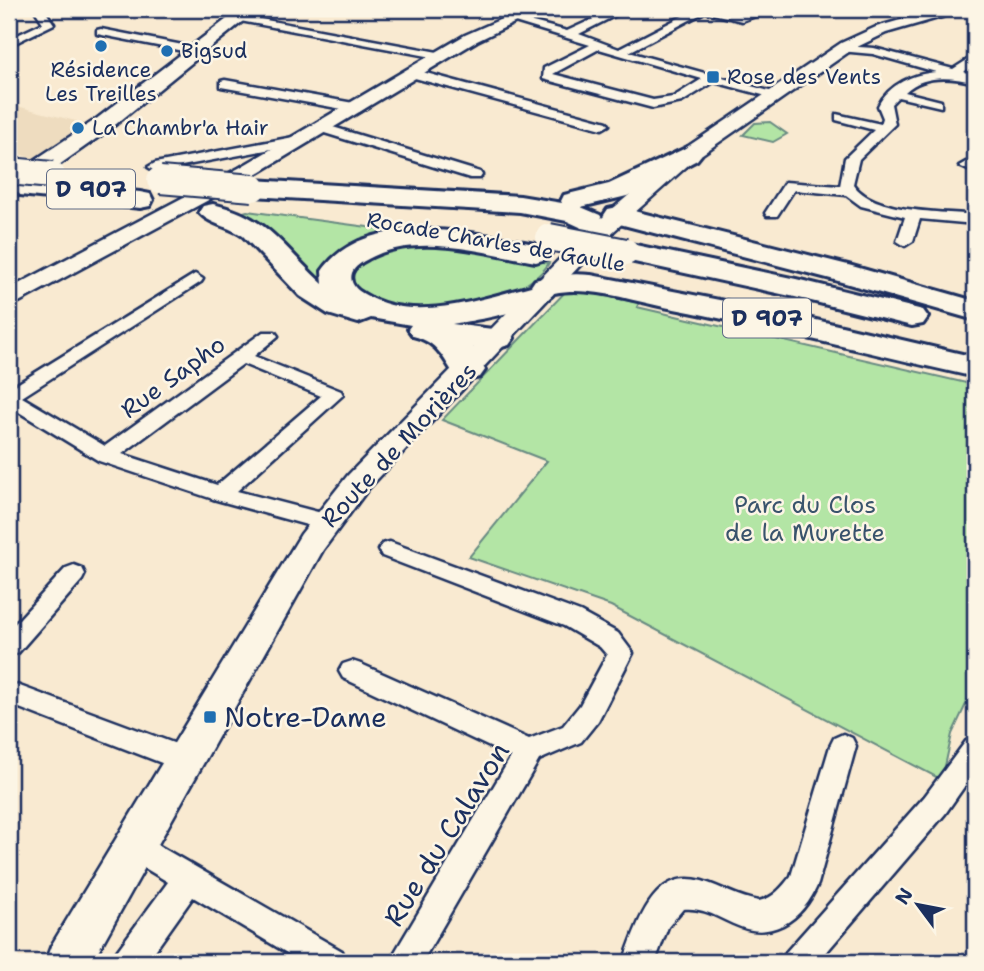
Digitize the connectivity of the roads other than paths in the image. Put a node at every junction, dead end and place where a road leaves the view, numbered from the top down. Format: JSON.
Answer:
{"nodes":[{"id":1,"x":39,"y":9,"type":"edge"},
{"id":2,"x":536,"y":9,"type":"edge"},
{"id":3,"x":623,"y":9,"type":"edge"},
{"id":4,"x":704,"y":9,"type":"edge"},
{"id":5,"x":769,"y":9,"type":"edge"},
{"id":6,"x":954,"y":9,"type":"edge"},
{"id":7,"x":245,"y":13,"type":"edge"},
{"id":8,"x":510,"y":19,"type":"junction"},
{"id":9,"x":101,"y":32,"type":"dead end"},
{"id":10,"x":568,"y":34,"type":"junction"},
{"id":11,"x":863,"y":38,"type":"junction"},
{"id":12,"x":9,"y":43,"type":"edge"},
{"id":13,"x":598,"y":45,"type":"junction"},
{"id":14,"x":847,"y":48,"type":"junction"},
{"id":15,"x":619,"y":53,"type":"junction"},
{"id":16,"x":871,"y":53,"type":"junction"},
{"id":17,"x":193,"y":55,"type":"junction"},
{"id":18,"x":443,"y":56,"type":"junction"},
{"id":19,"x":164,"y":58,"type":"dead end"},
{"id":20,"x":975,"y":58,"type":"edge"},
{"id":21,"x":824,"y":61,"type":"junction"},
{"id":22,"x":956,"y":73,"type":"junction"},
{"id":23,"x":415,"y":74,"type":"junction"},
{"id":24,"x":713,"y":77,"type":"junction"},
{"id":25,"x":892,"y":78,"type":"dead end"},
{"id":26,"x":975,"y":79,"type":"edge"},
{"id":27,"x":908,"y":82,"type":"junction"},
{"id":28,"x":225,"y":84,"type":"dead end"},
{"id":29,"x":896,"y":93,"type":"junction"},
{"id":30,"x":774,"y":94,"type":"junction"},
{"id":31,"x":937,"y":103,"type":"dead end"},
{"id":32,"x":359,"y":107,"type":"junction"},
{"id":33,"x":841,"y":117,"type":"dead end"},
{"id":34,"x":602,"y":125,"type":"dead end"},
{"id":35,"x":323,"y":128,"type":"junction"},
{"id":36,"x":884,"y":128,"type":"junction"},
{"id":37,"x":306,"y":138,"type":"junction"},
{"id":38,"x":688,"y":155,"type":"junction"},
{"id":39,"x":9,"y":171,"type":"edge"},
{"id":40,"x":475,"y":175,"type":"dead end"},
{"id":41,"x":24,"y":184,"type":"edge"},
{"id":42,"x":151,"y":185,"type":"junction"},
{"id":43,"x":848,"y":191,"type":"junction"},
{"id":44,"x":234,"y":199,"type":"junction"},
{"id":45,"x":520,"y":204,"type":"junction"},
{"id":46,"x":772,"y":213,"type":"dead end"},
{"id":47,"x":914,"y":213,"type":"junction"},
{"id":48,"x":975,"y":220,"type":"edge"},
{"id":49,"x":905,"y":241,"type":"dead end"},
{"id":50,"x":610,"y":244,"type":"junction"},
{"id":51,"x":542,"y":246,"type":"junction"},
{"id":52,"x":195,"y":279,"type":"dead end"},
{"id":53,"x":542,"y":289,"type":"junction"},
{"id":54,"x":9,"y":298,"type":"edge"},
{"id":55,"x":975,"y":311,"type":"edge"},
{"id":56,"x":433,"y":331,"type":"junction"},
{"id":57,"x":975,"y":334,"type":"edge"},
{"id":58,"x":269,"y":337,"type":"dead end"},
{"id":59,"x":498,"y":338,"type":"junction"},
{"id":60,"x":975,"y":348,"type":"edge"},
{"id":61,"x":241,"y":357,"type":"junction"},
{"id":62,"x":975,"y":367,"type":"edge"},
{"id":63,"x":468,"y":370,"type":"junction"},
{"id":64,"x":9,"y":398,"type":"edge"},
{"id":65,"x":106,"y":456,"type":"junction"},
{"id":66,"x":220,"y":494,"type":"junction"},
{"id":67,"x":325,"y":522,"type":"junction"},
{"id":68,"x":390,"y":550,"type":"dead end"},
{"id":69,"x":74,"y":574,"type":"dead end"},
{"id":70,"x":9,"y":646,"type":"edge"},
{"id":71,"x":352,"y":671,"type":"dead end"},
{"id":72,"x":9,"y":693,"type":"edge"},
{"id":73,"x":844,"y":746,"type":"dead end"},
{"id":74,"x":975,"y":749,"type":"edge"},
{"id":75,"x":529,"y":752,"type":"junction"},
{"id":76,"x":186,"y":760,"type":"junction"},
{"id":77,"x":135,"y":846,"type":"junction"},
{"id":78,"x":189,"y":878,"type":"junction"},
{"id":79,"x":67,"y":962,"type":"edge"},
{"id":80,"x":128,"y":962,"type":"edge"},
{"id":81,"x":331,"y":962,"type":"edge"},
{"id":82,"x":405,"y":962,"type":"edge"},
{"id":83,"x":639,"y":962,"type":"edge"},
{"id":84,"x":798,"y":962,"type":"edge"}],
"edges":[{"from":1,"to":12,"type":"street"},
{"from":2,"to":8,"type":"main road"},
{"from":3,"to":10,"type":"street"},
{"from":4,"to":5,"type":"street"},
{"from":4,"to":15,"type":"street"},
{"from":6,"to":11,"type":"main road","name":"Route de Morières"},
{"from":7,"to":17,"type":"main road"},
{"from":7,"to":18,"type":"street"},
{"from":8,"to":10,"type":"street"},
{"from":8,"to":18,"type":"main road"},
{"from":9,"to":17,"type":"street"},
{"from":10,"to":13,"type":"street"},
{"from":11,"to":14,"type":"main road","name":"Route de Morières"},
{"from":11,"to":16,"type":"street"},
{"from":13,"to":15,"type":"street"},
{"from":13,"to":24,"type":"street"},
{"from":14,"to":16,"type":"street"},
{"from":14,"to":21,"type":"main road","name":"Route de Morières"},
{"from":15,"to":24,"type":"street"},
{"from":16,"to":21,"type":"street","name":"Route de Morières"},
{"from":16,"to":22,"type":"street","name":"Route de Morières"},
{"from":17,"to":19,"type":"street"},
{"from":17,"to":41,"type":"main road"},
{"from":18,"to":23,"type":"main road"},
{"from":20,"to":22,"type":"street"},
{"from":21,"to":30,"type":"main road","name":"Route de Morières"},
{"from":22,"to":26,"type":"street","name":"Route de Morières"},
{"from":22,"to":27,"type":"street"},
{"from":23,"to":32,"type":"main road"},
{"from":23,"to":34,"type":"street"},
{"from":24,"to":30,"type":"street"},
{"from":25,"to":27,"type":"street"},
{"from":27,"to":29,"type":"street"},
{"from":28,"to":32,"type":"street"},
{"from":29,"to":31,"type":"street"},
{"from":29,"to":36,"type":"street"},
{"from":30,"to":38,"type":"main road","name":"Route de Morières"},
{"from":32,"to":35,"type":"main road"},
{"from":33,"to":36,"type":"street"},
{"from":35,"to":37,"type":"main road"},
{"from":35,"to":40,"type":"street"},
{"from":36,"to":43,"type":"street"},
{"from":37,"to":42,"type":"street"},
{"from":37,"to":54,"type":"main road"},
{"from":38,"to":45,"type":"highway","number":"D 907"},
{"from":38,"to":50,"type":"main road","name":"Route de Morières"},
{"from":39,"to":41,"type":"highway","number":"D 907","bridge":true},
{"from":41,"to":42,"type":"highway"},
{"from":42,"to":44,"type":"highway"},
{"from":42,"to":44,"type":"highway","bridge":true},
{"from":43,"to":46,"type":"street"},
{"from":43,"to":47,"type":"street"},
{"from":44,"to":45,"type":"highway","number":"D 907"},
{"from":44,"to":51,"type":"highway","name":"Rocade Charles de Gaulle","number":"D 907"},
{"from":44,"to":56,"type":"highway"},
{"from":45,"to":50,"type":"highway","number":"D 907"},
{"from":47,"to":48,"type":"street"},
{"from":47,"to":49,"type":"street"},
{"from":50,"to":51,"type":"highway","number":"D 907"},
{"from":50,"to":53,"type":"main road","name":"Route de Morières"},
{"from":50,"to":55,"type":"highway","number":"D 907"},
{"from":50,"to":57,"type":"highway","name":"Rocade Charles de Gaulle","number":"D 907"},
{"from":50,"to":60,"type":"highway","name":"Rocade Charles de Gaulle","number":"D 907"},
{"from":51,"to":53,"type":"highway","number":"D 907"},
{"from":52,"to":64,"type":"street"},
{"from":53,"to":59,"type":"main road","name":"Route de Morières"},
{"from":53,"to":62,"type":"highway","number":"D 907"},
{"from":56,"to":59,"type":"highway"},
{"from":56,"to":63,"type":"highway"},
{"from":58,"to":61,"type":"street","name":"Rue Sapho"},
{"from":59,"to":63,"type":"main road","name":"Route de Morières"},
{"from":61,"to":65,"type":"street","name":"Rue Sapho"},
{"from":61,"to":66,"type":"street"},
{"from":63,"to":67,"type":"main road","name":"Route de Morières"},
{"from":64,"to":65,"type":"street"},
{"from":65,"to":66,"type":"street"},
{"from":66,"to":67,"type":"street"},
{"from":67,"to":76,"type":"main road","name":"Route de Morières"},
{"from":68,"to":75,"type":"street","name":"Rue du Calavon"},
{"from":69,"to":70,"type":"street"},
{"from":71,"to":75,"type":"street"},
{"from":72,"to":76,"type":"street"},
{"from":73,"to":83,"type":"street"},
{"from":74,"to":84,"type":"street"},
{"from":75,"to":82,"type":"street","name":"Rue du Calavon"},
{"from":76,"to":77,"type":"main road","name":"Route de Morières"},
{"from":77,"to":78,"type":"street"},
{"from":77,"to":79,"type":"main road","name":"Route de Morières"},
{"from":78,"to":80,"type":"street"},
{"from":78,"to":81,"type":"street"}]}
